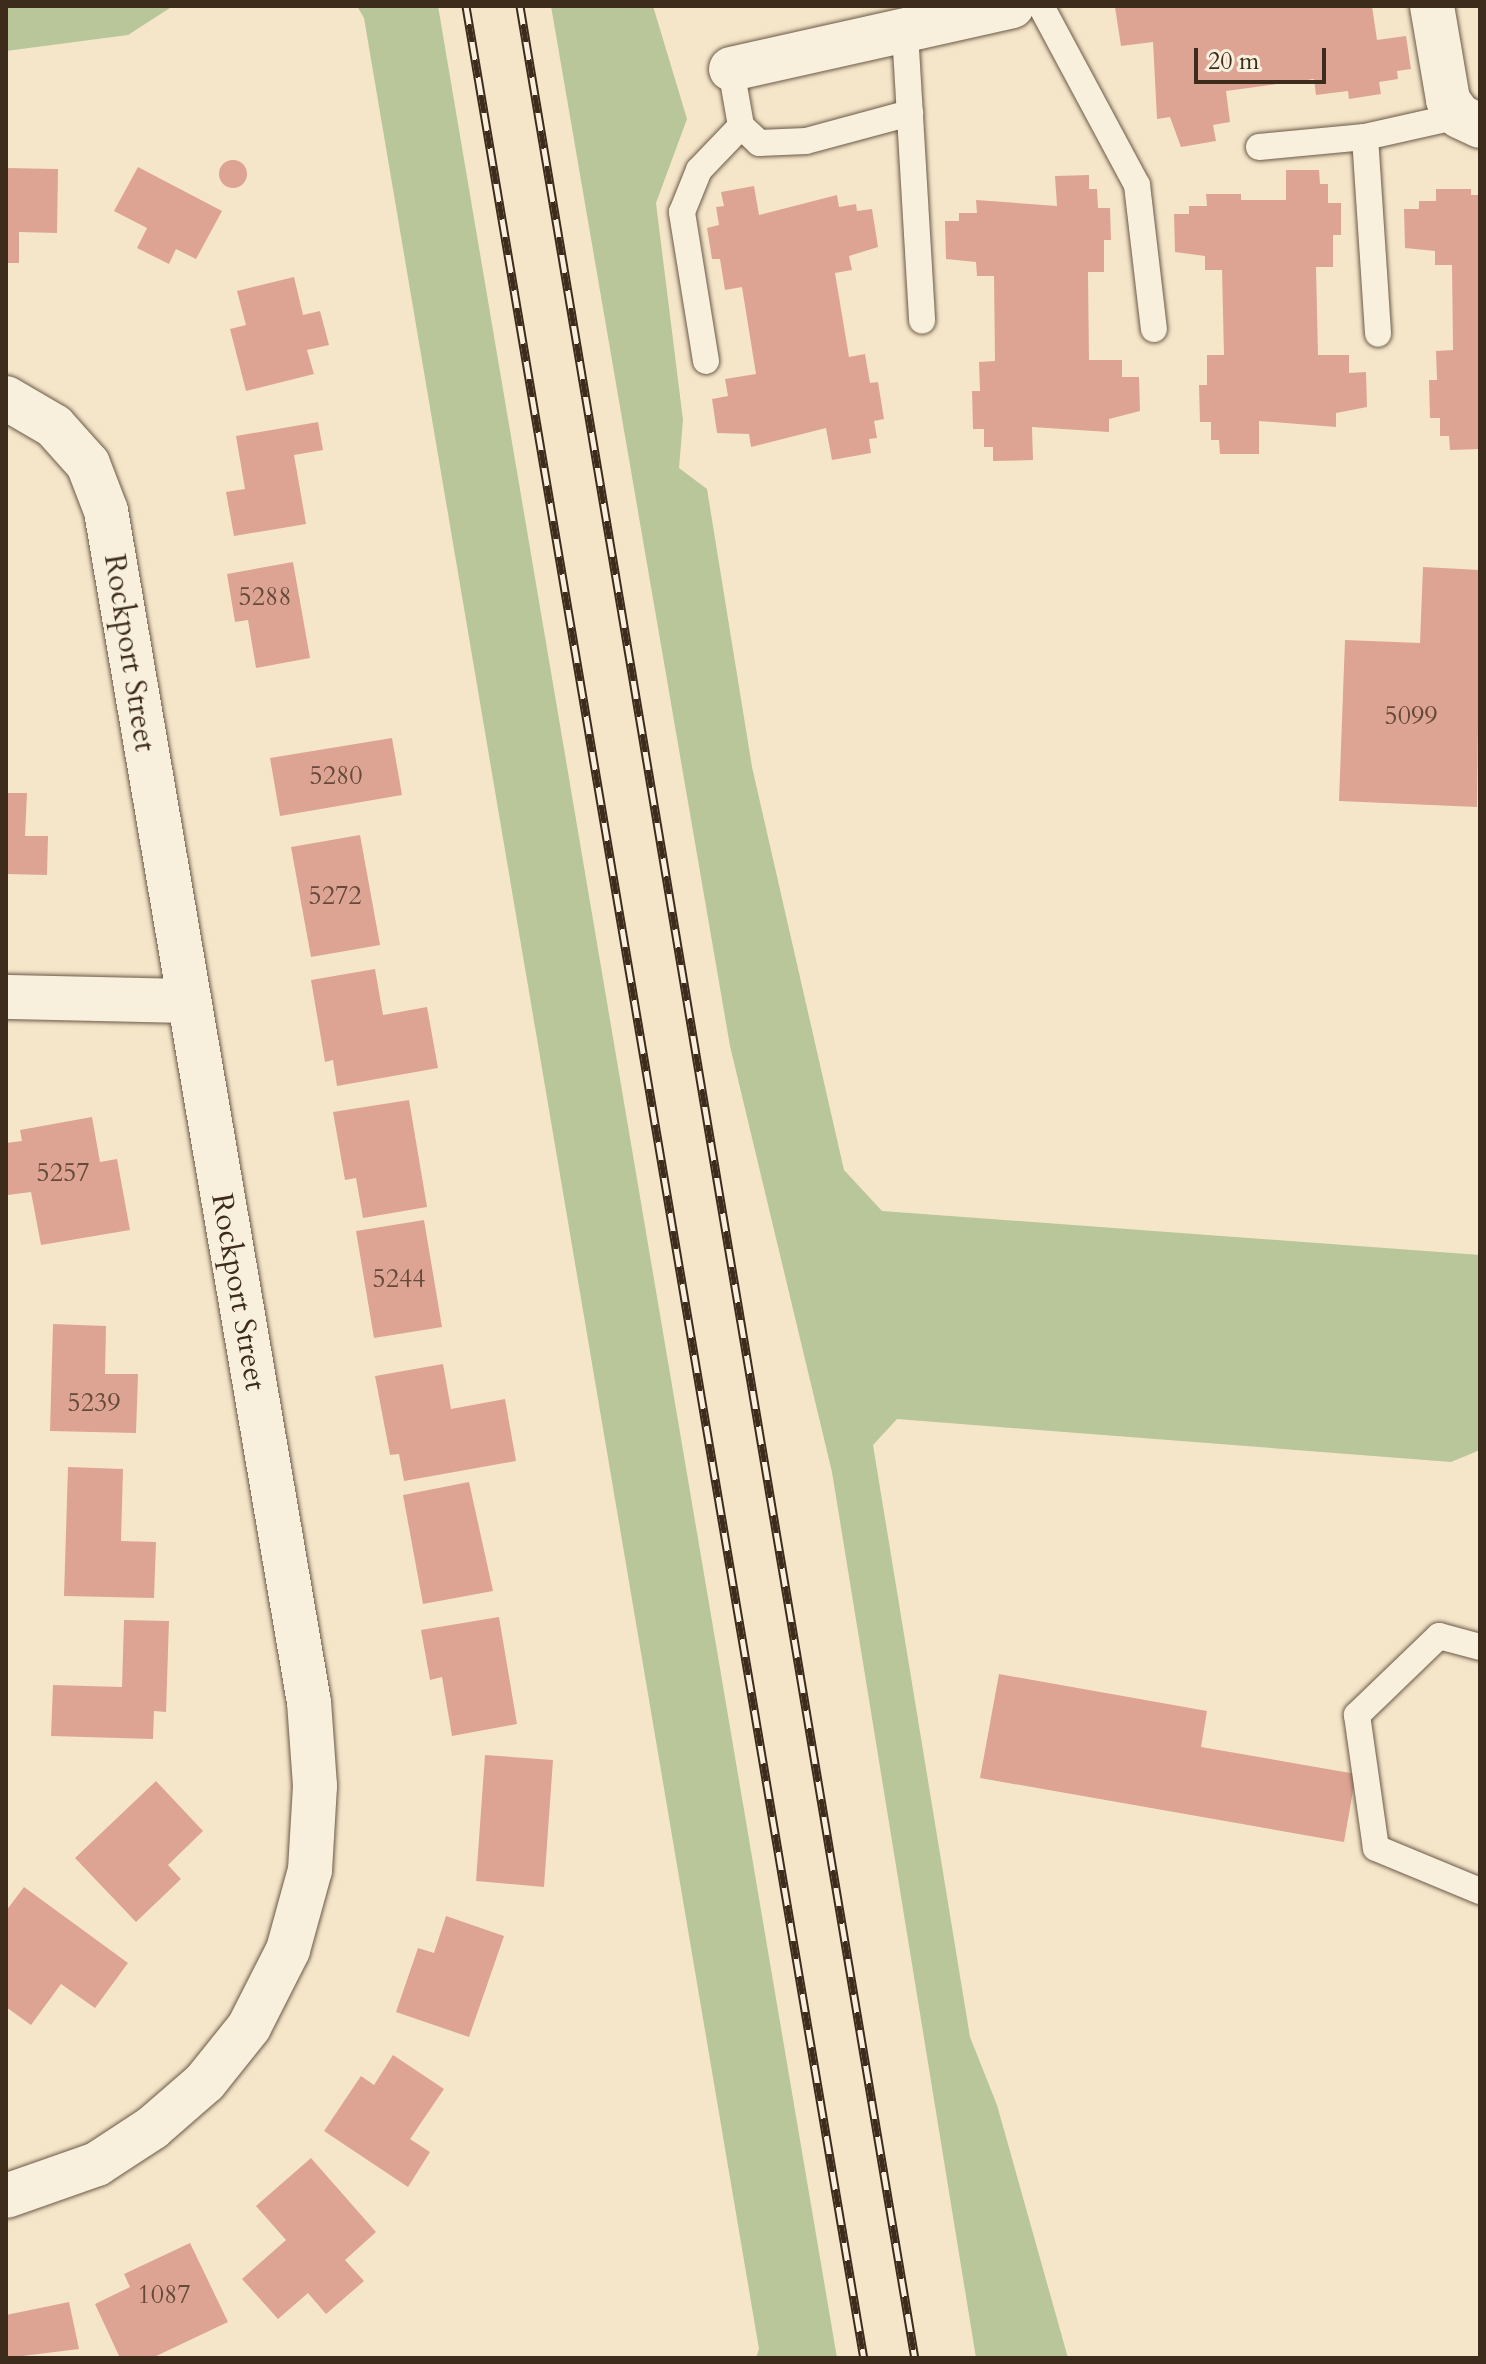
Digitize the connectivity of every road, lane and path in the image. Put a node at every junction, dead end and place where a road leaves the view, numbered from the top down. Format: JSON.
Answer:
{"nodes":[{"id":1,"x":1012,"y":6,"type":"edge"},
{"id":2,"x":1041,"y":6,"type":"edge"},
{"id":3,"x":1432,"y":6,"type":"edge"},
{"id":4,"x":905,"y":32,"type":"junction"},
{"id":5,"x":731,"y":69,"type":"joint"},
{"id":6,"x":910,"y":113,"type":"junction"},
{"id":7,"x":1470,"y":121,"type":"edge"},
{"id":8,"x":741,"y":126,"type":"junction"},
{"id":9,"x":1365,"y":137,"type":"junction"},
{"id":10,"x":1259,"y":147,"type":"dead end"},
{"id":11,"x":922,"y":320,"type":"dead end"},
{"id":12,"x":1154,"y":329,"type":"dead end"},
{"id":13,"x":1378,"y":334,"type":"dead end"},
{"id":14,"x":706,"y":361,"type":"dead end"},
{"id":15,"x":6,"y":398,"type":"edge"},
{"id":16,"x":6,"y":997,"type":"edge"},
{"id":17,"x":187,"y":1001,"type":"junction"},
{"id":18,"x":1480,"y":1647,"type":"edge"},
{"id":19,"x":1480,"y":1891,"type":"edge"},
{"id":20,"x":6,"y":2196,"type":"edge"}],
"edges":[{"from":1,"to":4,"type":"street"},
{"from":2,"to":12,"type":"lane"},
{"from":3,"to":7,"type":"street"},
{"from":4,"to":5,"type":"street"},
{"from":4,"to":6,"type":"lane"},
{"from":5,"to":8,"type":"lane"},
{"from":6,"to":8,"type":"lane"},
{"from":6,"to":11,"type":"lane"},
{"from":7,"to":9,"type":"lane"},
{"from":8,"to":14,"type":"lane"},
{"from":9,"to":10,"type":"lane"},
{"from":9,"to":13,"type":"lane"},
{"from":15,"to":17,"type":"street","name":"Rockport Street"},
{"from":16,"to":17,"type":"street"},
{"from":17,"to":20,"type":"street","name":"Rockport Street"},
{"from":18,"to":19,"type":"lane"}]}
